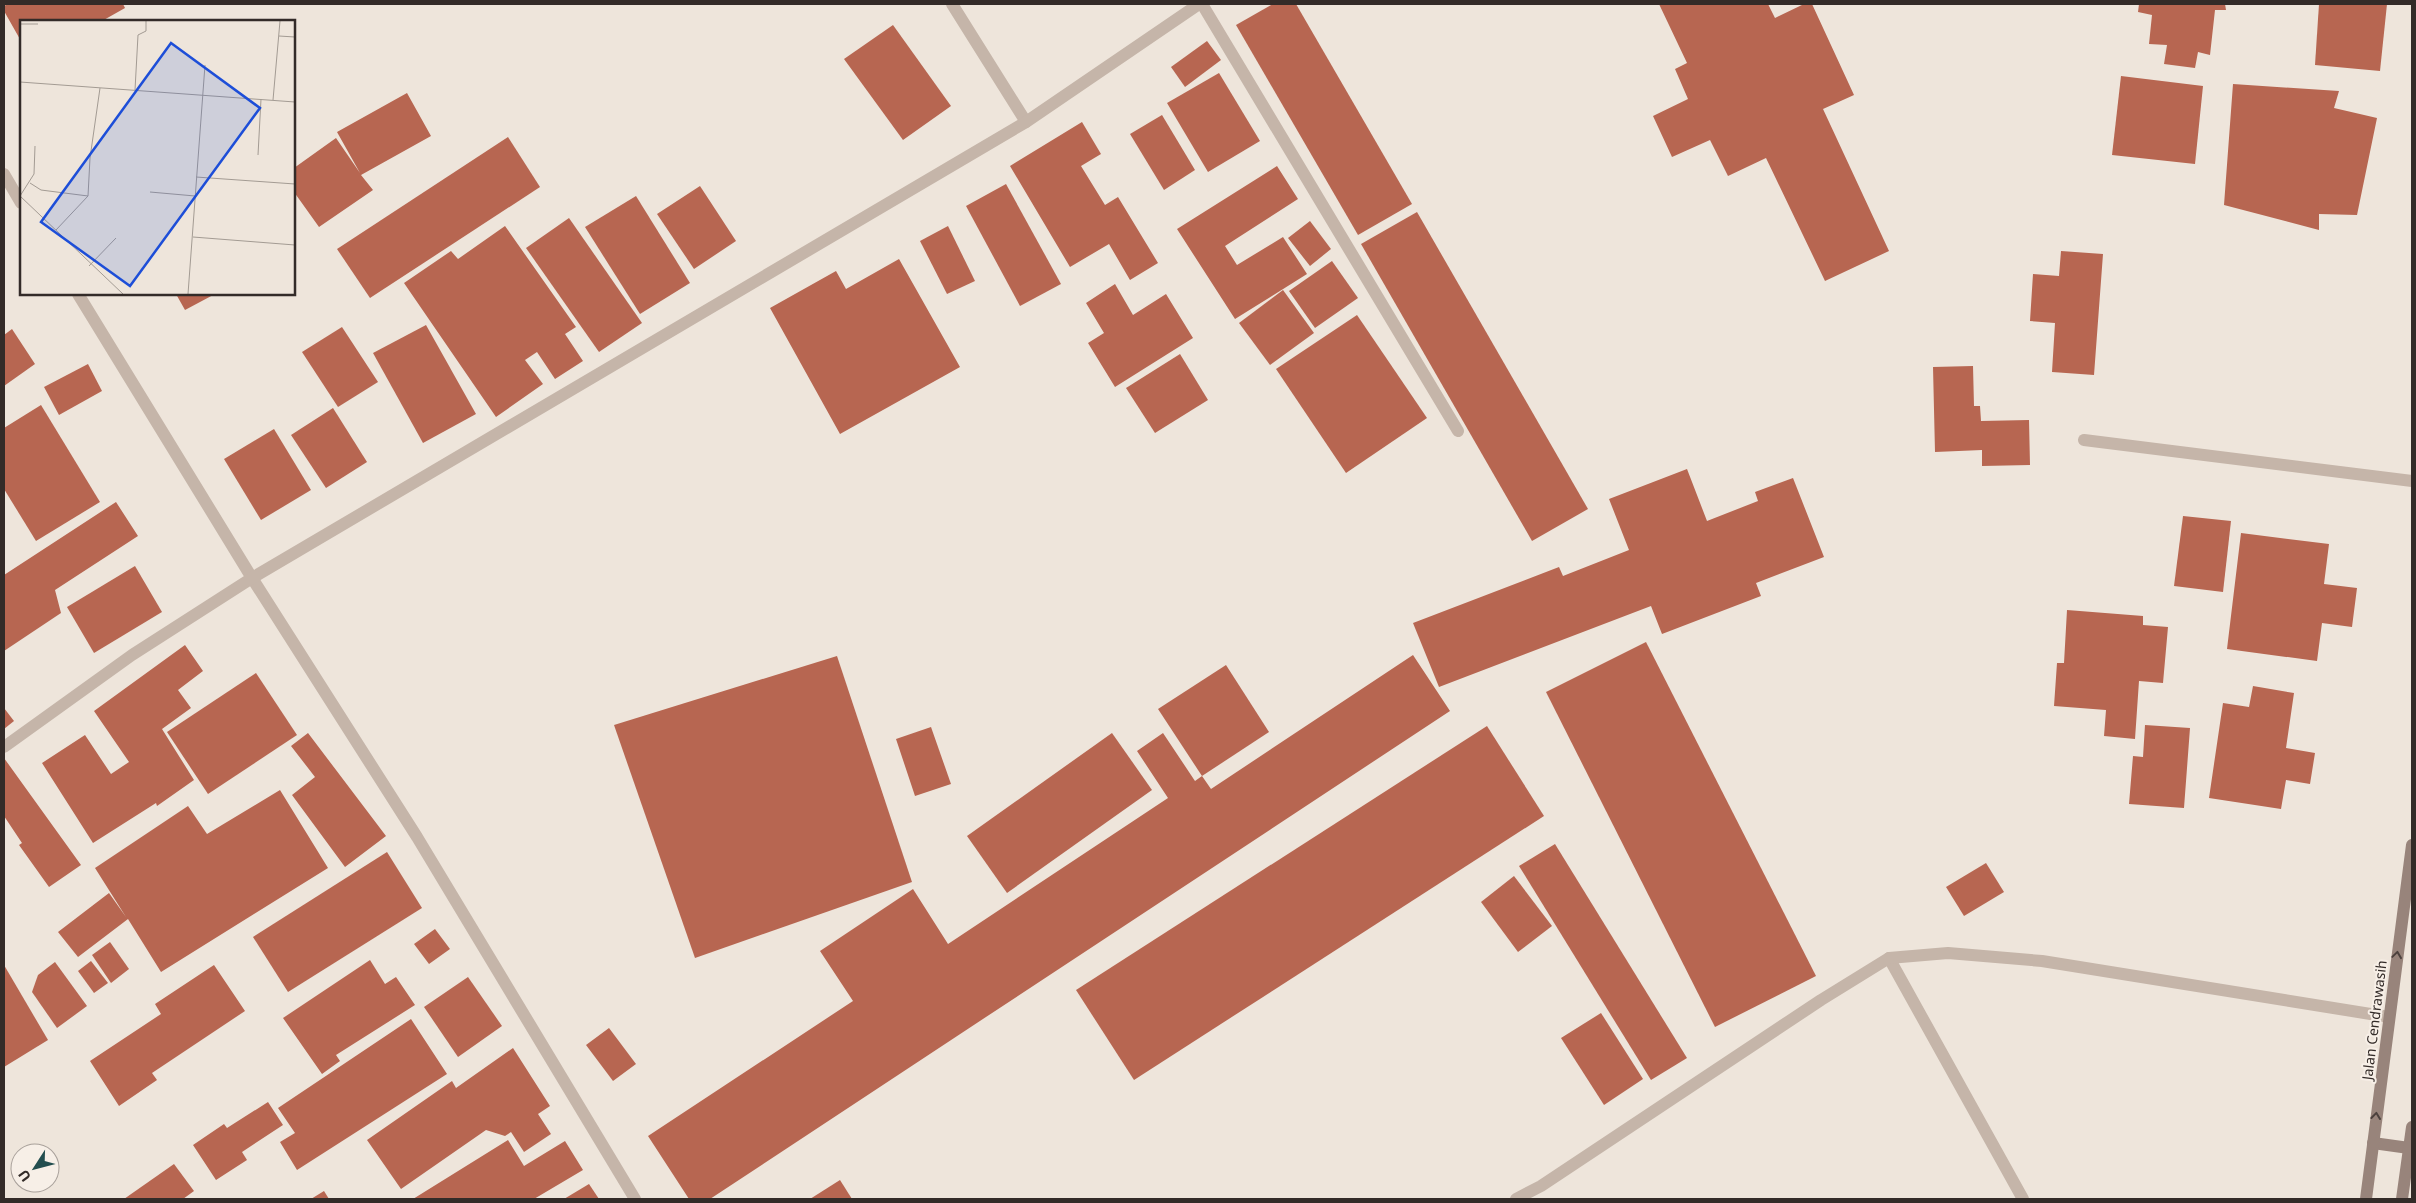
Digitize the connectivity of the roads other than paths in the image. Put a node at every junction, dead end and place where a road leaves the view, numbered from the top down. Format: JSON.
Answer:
{"nodes":[{"id":1,"x":952,"y":4,"type":"edge"},
{"id":2,"x":1200,"y":4,"type":"edge"},
{"id":3,"x":1026,"y":122,"type":"junction"},
{"id":4,"x":4,"y":174,"type":"edge"},
{"id":5,"x":20,"y":201,"type":"edge"},
{"id":6,"x":79,"y":295,"type":"edge"},
{"id":7,"x":1458,"y":430,"type":"dead end"},
{"id":8,"x":2084,"y":440,"type":"dead end"},
{"id":9,"x":2412,"y":481,"type":"edge"},
{"id":10,"x":252,"y":578,"type":"junction"},
{"id":11,"x":4,"y":747,"type":"edge"},
{"id":12,"x":2412,"y":845,"type":"edge"},
{"id":13,"x":1889,"y":958,"type":"junction"},
{"id":14,"x":2389,"y":1017,"type":"junction"},
{"id":15,"x":2412,"y":1127,"type":"edge"},
{"id":16,"x":2373,"y":1143,"type":"junction"},
{"id":17,"x":2409,"y":1148,"type":"junction"},
{"id":18,"x":635,"y":1199,"type":"edge"},
{"id":19,"x":1516,"y":1199,"type":"edge"},
{"id":20,"x":2023,"y":1199,"type":"edge"},
{"id":21,"x":2366,"y":1199,"type":"edge"},
{"id":22,"x":2402,"y":1199,"type":"edge"}],
"edges":[{"from":1,"to":3,"type":"street"},
{"from":2,"to":3,"type":"street"},
{"from":2,"to":7,"type":"street"},
{"from":3,"to":10,"type":"street"},
{"from":4,"to":5,"type":"street"},
{"from":6,"to":10,"type":"street"},
{"from":8,"to":9,"type":"street"},
{"from":10,"to":11,"type":"street"},
{"from":10,"to":18,"type":"street"},
{"from":14,"to":12,"type":"main road","name":"Jalan Cendrawasih","one_way":true},
{"from":13,"to":14,"type":"street"},
{"from":13,"to":19,"type":"street"},
{"from":13,"to":20,"type":"street"},
{"from":16,"to":14,"type":"main road","name":"Jalan Cendrawasih","one_way":true},
{"from":15,"to":17,"type":"main road"},
{"from":16,"to":17,"type":"main road"},
{"from":16,"to":21,"type":"main road","name":"Jalan Cendrawasih"},
{"from":17,"to":22,"type":"main road"}]}
